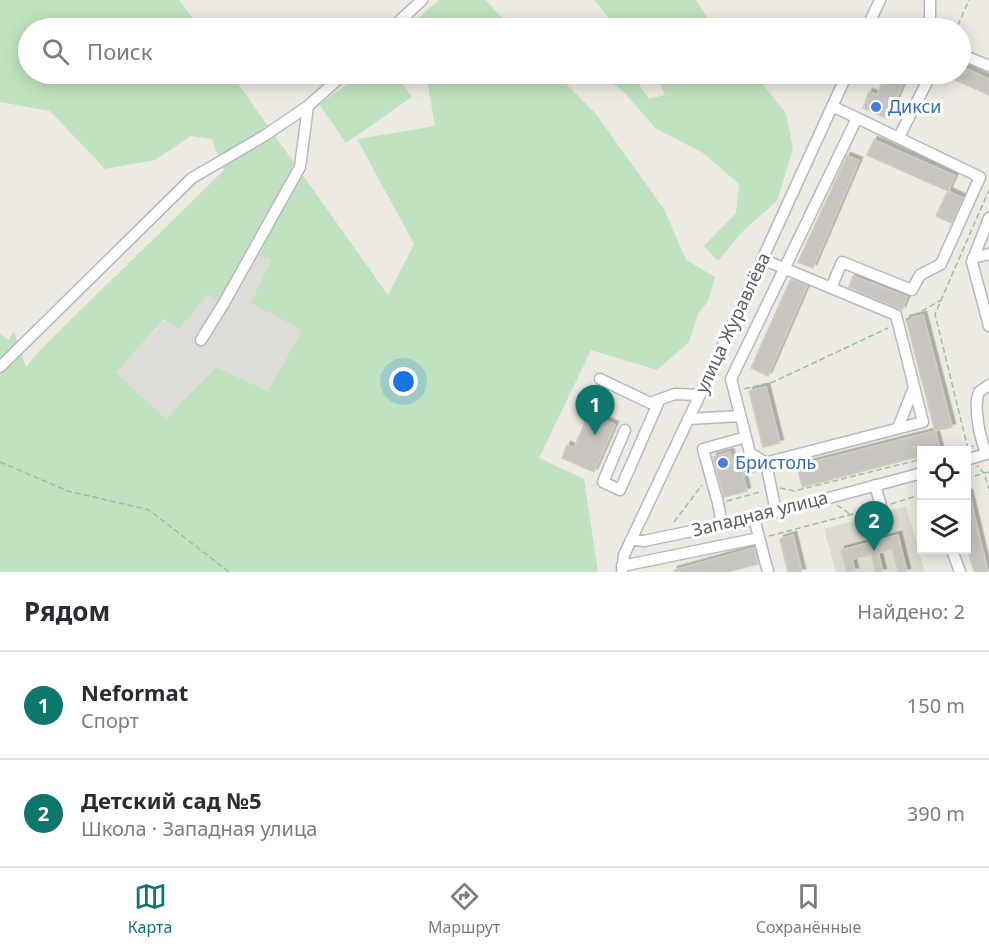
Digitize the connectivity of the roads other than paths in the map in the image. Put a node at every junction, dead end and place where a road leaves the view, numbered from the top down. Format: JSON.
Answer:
{"nodes":[{"id":1,"x":422,"y":0,"type":"edge"},
{"id":2,"x":880,"y":0,"type":"edge"},
{"id":3,"x":930,"y":0,"type":"edge"},
{"id":4,"x":403,"y":18,"type":"edge"},
{"id":5,"x":872,"y":18,"type":"edge"},
{"id":6,"x":930,"y":18,"type":"edge"},
{"id":7,"x":971,"y":59,"type":"edge"},
{"id":8,"x":989,"y":66,"type":"edge"},
{"id":9,"x":333,"y":84,"type":"edge"},
{"id":10,"x":842,"y":84,"type":"edge"},
{"id":11,"x":926,"y":84,"type":"edge"},
{"id":12,"x":308,"y":106,"type":"junction"},
{"id":13,"x":832,"y":106,"type":"junction"},
{"id":14,"x":856,"y":118,"type":"junction"},
{"id":15,"x":899,"y":137,"type":"junction"},
{"id":16,"x":984,"y":180,"type":"edge"},
{"id":17,"x":988,"y":224,"type":"edge"},
{"id":18,"x":989,"y":254,"type":"edge"},
{"id":19,"x":973,"y":258,"type":"junction"},
{"id":20,"x":762,"y":259,"type":"junction"},
{"id":21,"x":784,"y":268,"type":"junction"},
{"id":22,"x":831,"y":288,"type":"junction"},
{"id":23,"x":985,"y":298,"type":"edge"},
{"id":24,"x":988,"y":323,"type":"edge"},
{"id":25,"x":201,"y":340,"type":"dead end"},
{"id":26,"x":1,"y":363,"type":"edge"},
{"id":27,"x":600,"y":379,"type":"dead end"},
{"id":28,"x":989,"y":385,"type":"edge"},
{"id":29,"x":914,"y":387,"type":"junction"},
{"id":30,"x":700,"y":395,"type":"junction"},
{"id":31,"x":658,"y":401,"type":"junction"},
{"id":32,"x":740,"y":416,"type":"junction"},
{"id":33,"x":688,"y":419,"type":"junction"},
{"id":34,"x":898,"y":428,"type":"junction"},
{"id":35,"x":626,"y":430,"type":"dead end"},
{"id":36,"x":746,"y":437,"type":"junction"},
{"id":37,"x":986,"y":450,"type":"edge"},
{"id":38,"x":971,"y":458,"type":"edge"},
{"id":39,"x":766,"y":463,"type":"junction"},
{"id":40,"x":753,"y":466,"type":"dead end"},
{"id":41,"x":917,"y":474,"type":"edge"},
{"id":42,"x":875,"y":485,"type":"junction"},
{"id":43,"x":882,"y":510,"type":"road end"},
{"id":44,"x":776,"y":512,"type":"junction"},
{"id":45,"x":754,"y":518,"type":"junction"},
{"id":46,"x":722,"y":525,"type":"junction"},
{"id":47,"x":759,"y":538,"type":"junction"},
{"id":48,"x":632,"y":539,"type":"junction"},
{"id":49,"x":954,"y":554,"type":"edge"},
{"id":50,"x":622,"y":569,"type":"edge"},
{"id":51,"x":768,"y":572,"type":"edge"},
{"id":52,"x":960,"y":572,"type":"edge"}],
"edges":[{"from":1,"to":4,"type":"street"},
{"from":2,"to":5,"type":"street"},
{"from":3,"to":6,"type":"street"},
{"from":7,"to":8,"type":"street"},
{"from":9,"to":12,"type":"street"},
{"from":10,"to":13,"type":"street","name":"улица Журавлёва"},
{"from":11,"to":15,"type":"street"},
{"from":12,"to":25,"type":"street"},
{"from":12,"to":26,"type":"street"},
{"from":13,"to":14,"type":"street"},
{"from":13,"to":20,"type":"street","name":"улица Журавлёва"},
{"from":14,"to":15,"type":"street"},
{"from":14,"to":21,"type":"street"},
{"from":15,"to":16,"type":"street"},
{"from":16,"to":22,"type":"street"},
{"from":17,"to":19,"type":"street"},
{"from":18,"to":19,"type":"street"},
{"from":19,"to":23,"type":"street"},
{"from":20,"to":21,"type":"street"},
{"from":20,"to":30,"type":"street","name":"улица Журавлёва"},
{"from":21,"to":22,"type":"street"},
{"from":21,"to":32,"type":"street"},
{"from":22,"to":29,"type":"street"},
{"from":23,"to":24,"type":"street"},
{"from":27,"to":31,"type":"street"},
{"from":28,"to":37,"type":"street"},
{"from":29,"to":34,"type":"street"},
{"from":29,"to":34,"type":"street"},
{"from":30,"to":31,"type":"street"},
{"from":30,"to":33,"type":"street","name":"улица Журавлёва"},
{"from":31,"to":35,"type":"street"},
{"from":32,"to":33,"type":"street"},
{"from":32,"to":36,"type":"street"},
{"from":33,"to":48,"type":"street","name":"улица Журавлёва"},
{"from":34,"to":39,"type":"street"},
{"from":36,"to":39,"type":"street"},
{"from":36,"to":46,"type":"street"},
{"from":37,"to":38,"type":"street"},
{"from":39,"to":40,"type":"street"},
{"from":39,"to":44,"type":"street"},
{"from":41,"to":42,"type":"street","name":"Западная улица"},
{"from":42,"to":43,"type":"street"},
{"from":42,"to":44,"type":"street","name":"Западная улица"},
{"from":44,"to":45,"type":"street","name":"Западная улица"},
{"from":45,"to":46,"type":"street","name":"Западная улица"},
{"from":45,"to":47,"type":"street"},
{"from":46,"to":48,"type":"street","name":"Западная улица"},
{"from":47,"to":50,"type":"street"},
{"from":47,"to":51,"type":"street"},
{"from":48,"to":50,"type":"street","name":"улица Журавлёва"},
{"from":49,"to":52,"type":"street"}]}
